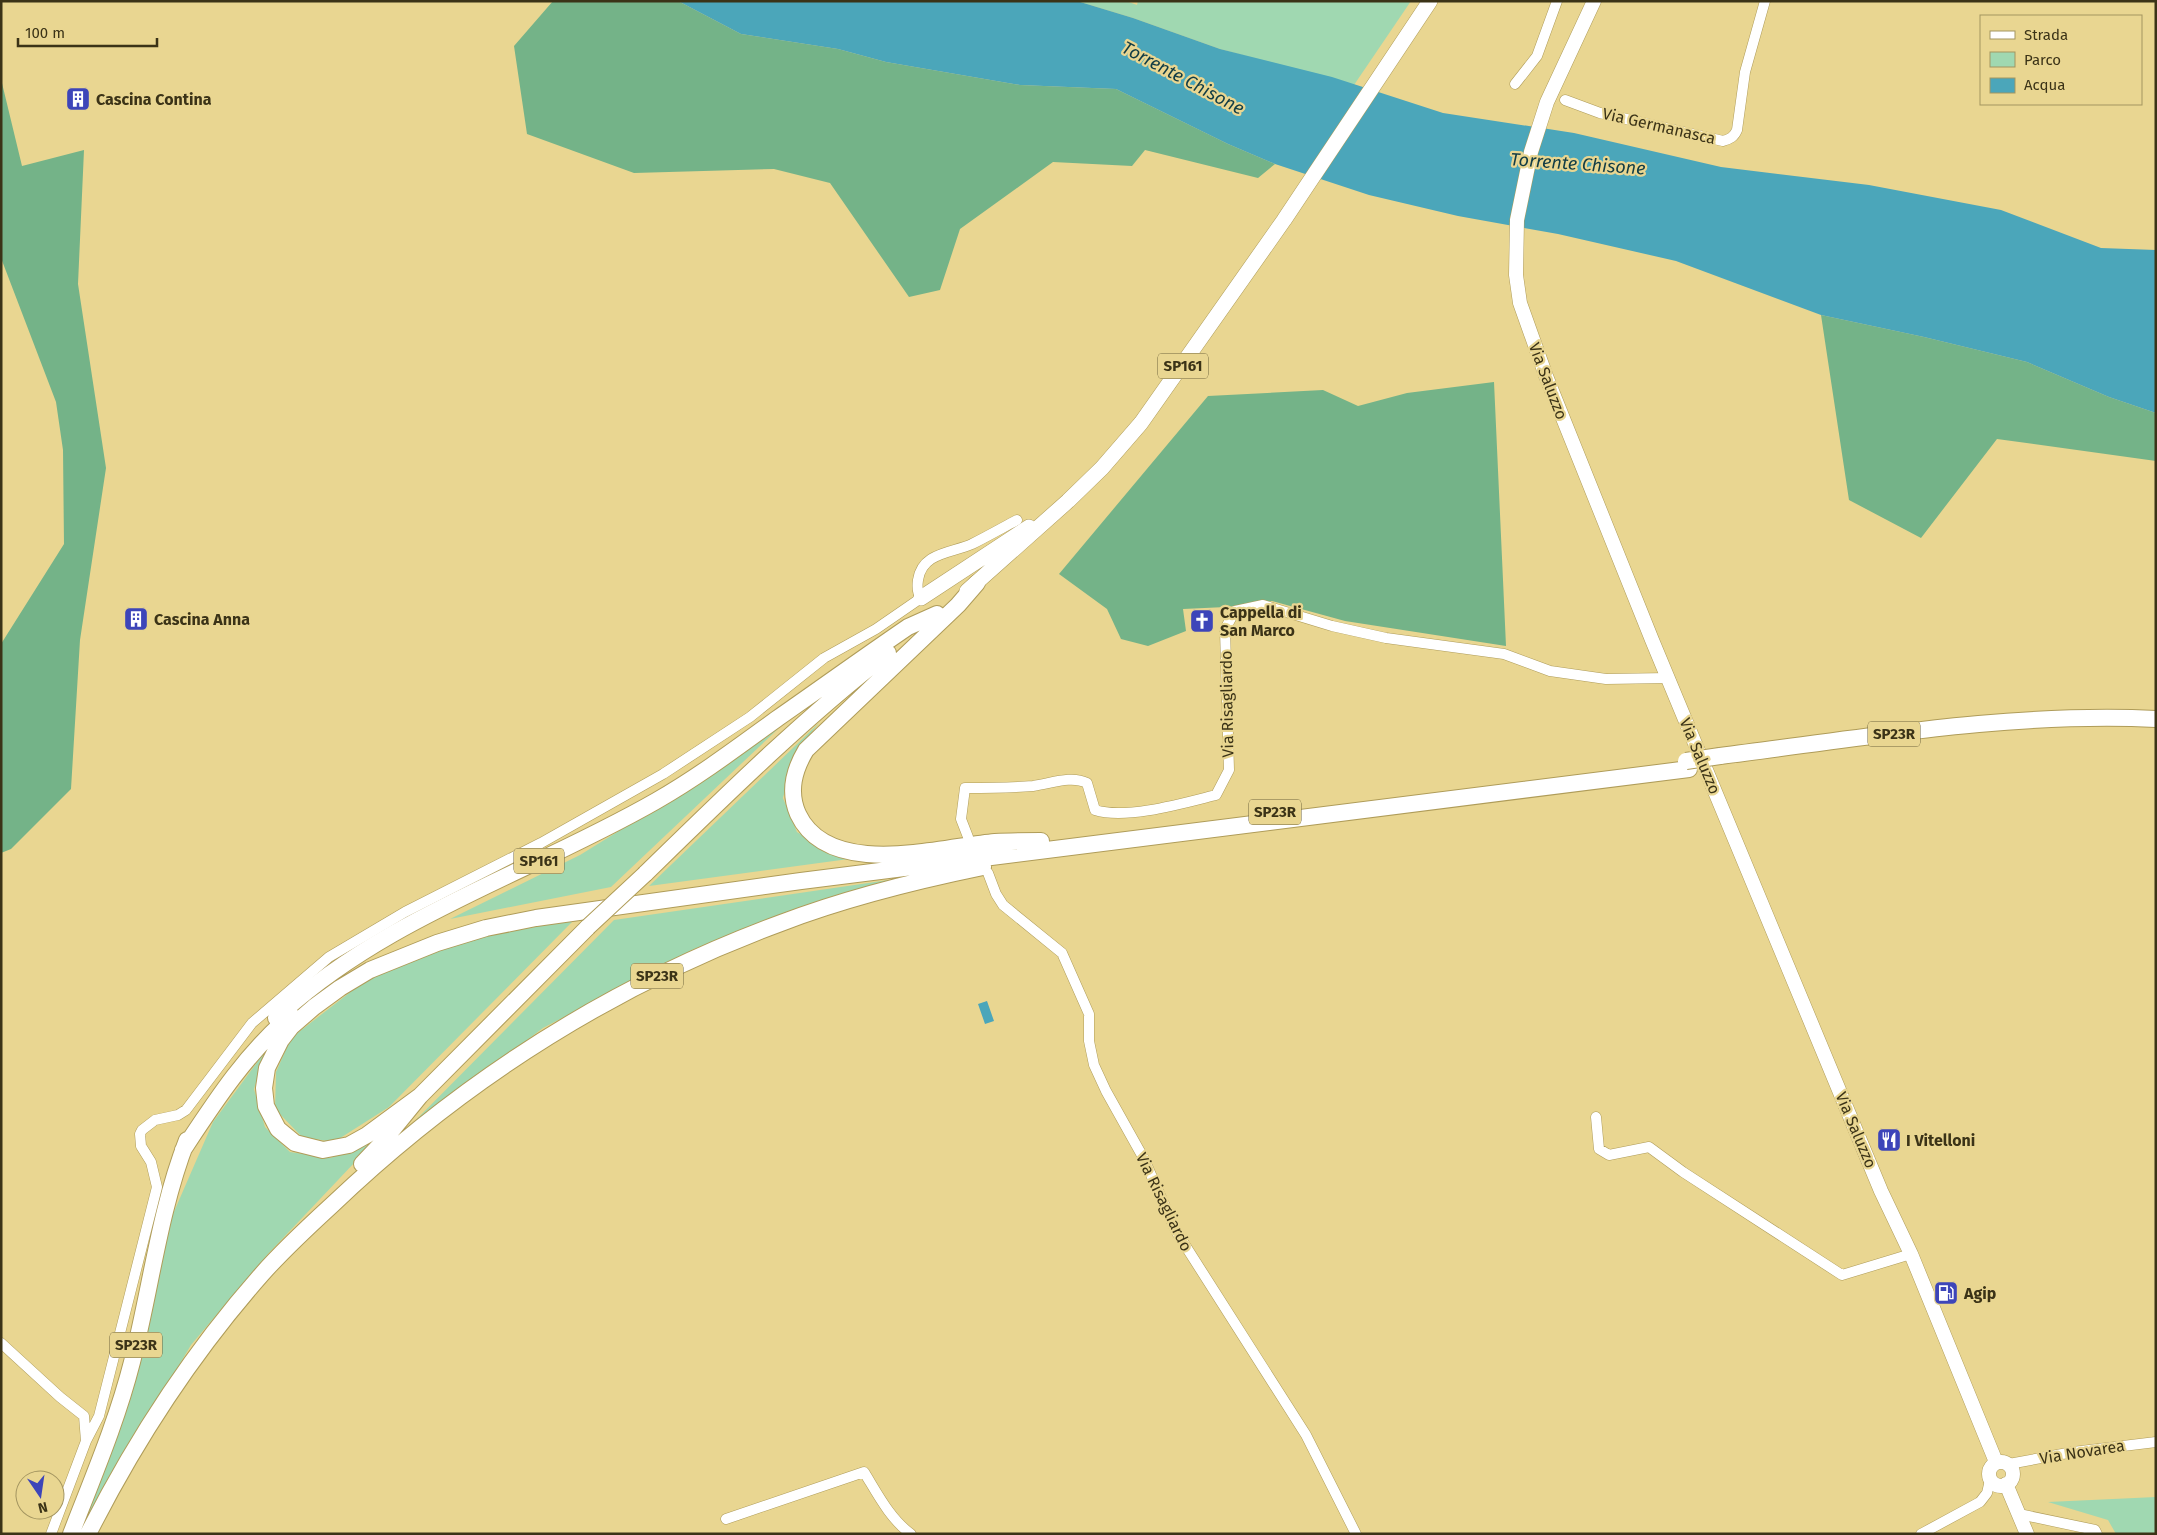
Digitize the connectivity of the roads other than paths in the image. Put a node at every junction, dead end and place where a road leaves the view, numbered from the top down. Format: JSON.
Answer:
{"nodes":[{"id":1,"x":1424,"y":1,"type":"edge"},
{"id":2,"x":1430,"y":1,"type":"edge"},
{"id":3,"x":1557,"y":1,"type":"edge"},
{"id":4,"x":1594,"y":1,"type":"edge"},
{"id":5,"x":1765,"y":1,"type":"edge"},
{"id":6,"x":1412,"y":28,"type":"junction"},
{"id":7,"x":1515,"y":84,"type":"dead end"},
{"id":8,"x":1565,"y":100,"type":"dead end"},
{"id":9,"x":1068,"y":501,"type":"junction"},
{"id":10,"x":1017,"y":520,"type":"dead end"},
{"id":11,"x":976,"y":583,"type":"junction"},
{"id":12,"x":921,"y":598,"type":"junction"},
{"id":13,"x":937,"y":614,"type":"junction"},
{"id":14,"x":1668,"y":678,"type":"junction"},
{"id":15,"x":2156,"y":719,"type":"edge"},
{"id":16,"x":2156,"y":728,"type":"edge"},
{"id":17,"x":1721,"y":760,"type":"junction"},
{"id":18,"x":968,"y":837,"type":"dead end"},
{"id":19,"x":1070,"y":844,"type":"junction"},
{"id":20,"x":988,"y":873,"type":"dead end"},
{"id":21,"x":420,"y":1096,"type":"junction"},
{"id":22,"x":1596,"y":1117,"type":"dead end"},
{"id":23,"x":183,"y":1150,"type":"junction"},
{"id":24,"x":301,"y":1232,"type":"junction"},
{"id":25,"x":1911,"y":1254,"type":"junction"},
{"id":26,"x":1,"y":1343,"type":"edge"},
{"id":27,"x":86,"y":1441,"type":"junction"},
{"id":28,"x":2156,"y":1442,"type":"edge"},
{"id":29,"x":2003,"y":1463,"type":"junction"},
{"id":30,"x":1990,"y":1480,"type":"junction"},
{"id":31,"x":2006,"y":1484,"type":"junction"},
{"id":32,"x":2018,"y":1514,"type":"junction"},
{"id":33,"x":726,"y":1519,"type":"dead end"},
{"id":34,"x":2064,"y":1529,"type":"edge"},
{"id":35,"x":51,"y":1534,"type":"edge"},
{"id":36,"x":71,"y":1534,"type":"edge"},
{"id":37,"x":88,"y":1534,"type":"edge"},
{"id":38,"x":911,"y":1534,"type":"edge"},
{"id":39,"x":1356,"y":1534,"type":"edge"},
{"id":40,"x":1921,"y":1534,"type":"edge"},
{"id":41,"x":2026,"y":1534,"type":"edge"},
{"id":42,"x":2096,"y":1534,"type":"edge"}],
"edges":[{"from":1,"to":6,"type":"main road"},
{"from":2,"to":6,"type":"main road","number":"SP161"},
{"from":3,"to":7,"type":"street"},
{"from":4,"to":14,"type":"main road","name":"Via Saluzzo"},
{"from":5,"to":8,"type":"street","name":"Via Germanasca"},
{"from":6,"to":9,"type":"main road","number":"SP161"},
{"from":9,"to":11,"type":"main road","number":"SP161"},
{"from":9,"to":12,"type":"main road"},
{"from":10,"to":12,"type":"street"},
{"from":11,"to":13,"type":"main road","number":"SP161"},
{"from":11,"to":19,"type":"highway","number":"SP161"},
{"from":12,"to":27,"type":"street"},
{"from":13,"to":21,"type":"highway","number":"SP161","bridge":true},
{"from":13,"to":23,"type":"highway","number":"SP161"},
{"from":14,"to":18,"type":"street","name":"Via Risagliardo"},
{"from":14,"to":25,"type":"main road","name":"Via Saluzzo"},
{"from":15,"to":17,"type":"highway","number":"SP23R"},
{"from":16,"to":17,"type":"highway","number":"SP23R"},
{"from":17,"to":19,"type":"highway","number":"SP23R","bridge":true},
{"from":19,"to":21,"type":"highway","number":"SP23R"},
{"from":19,"to":23,"type":"highway","number":"SP23R"},
{"from":19,"to":24,"type":"highway","number":"SP23R"},
{"from":20,"to":39,"type":"street","name":"Via Risagliardo"},
{"from":21,"to":24,"type":"highway","number":"SP161"},
{"from":22,"to":25,"type":"street"},
{"from":23,"to":36,"type":"highway","number":"SP23R"},
{"from":24,"to":37,"type":"highway","number":"SP23R"},
{"from":25,"to":29,"type":"main road","name":"Via Saluzzo"},
{"from":26,"to":27,"type":"street"},
{"from":27,"to":35,"type":"street"},
{"from":28,"to":29,"type":"street","name":"Via Novarea"},
{"from":29,"to":30,"type":"main road"},
{"from":29,"to":31,"type":"main road"},
{"from":30,"to":31,"type":"main road"},
{"from":30,"to":40,"type":"street"},
{"from":31,"to":32,"type":"main road"},
{"from":32,"to":34,"type":"street"},
{"from":32,"to":41,"type":"main road"},
{"from":33,"to":38,"type":"street"},
{"from":34,"to":42,"type":"street"}]}
